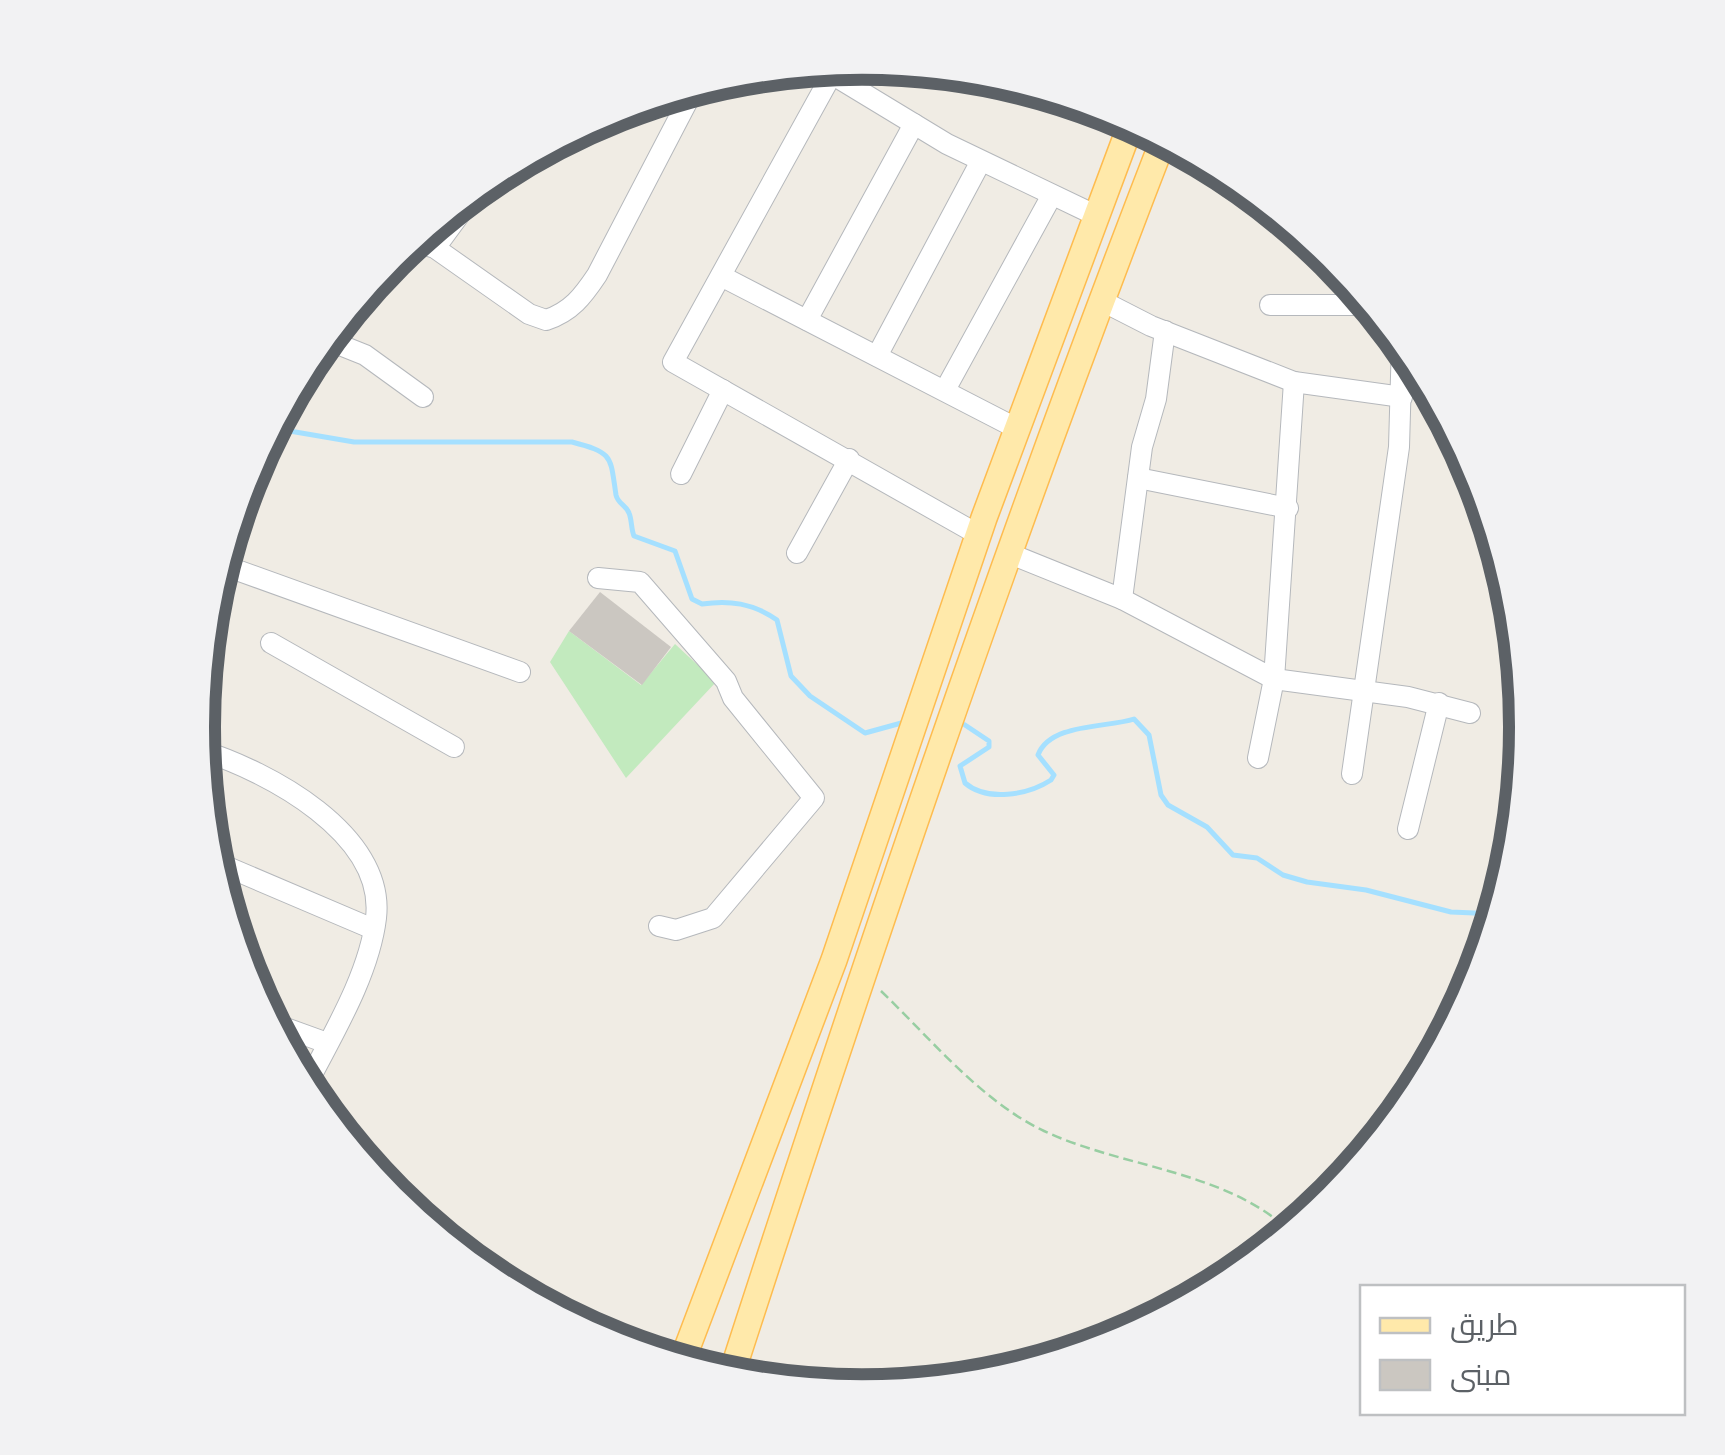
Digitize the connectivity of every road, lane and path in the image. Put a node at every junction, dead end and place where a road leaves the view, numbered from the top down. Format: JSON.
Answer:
{"nodes":[{"id":1,"x":843,"y":80,"type":"edge"},
{"id":2,"x":820,"y":81,"type":"edge"},
{"id":3,"x":686,"y":105,"type":"edge"},
{"id":4,"x":674,"y":108,"type":"edge"},
{"id":5,"x":679,"y":117,"type":"junction"},
{"id":6,"x":914,"y":124,"type":"junction"},
{"id":7,"x":1126,"y":136,"type":"edge"},
{"id":8,"x":1159,"y":152,"type":"edge"},
{"id":9,"x":980,"y":160,"type":"junction"},
{"id":10,"x":1052,"y":195,"type":"junction"},
{"id":11,"x":1095,"y":215,"type":"junction"},
{"id":12,"x":445,"y":234,"type":"edge"},
{"id":13,"x":430,"y":247,"type":"edge"},
{"id":14,"x":434,"y":248,"type":"junction"},
{"id":15,"x":721,"y":276,"type":"junction"},
{"id":16,"x":1104,"y":302,"type":"junction"},
{"id":17,"x":1270,"y":305,"type":"dead end"},
{"id":18,"x":1352,"y":305,"type":"edge"},
{"id":19,"x":806,"y":320,"type":"junction"},
{"id":20,"x":1165,"y":331,"type":"junction"},
{"id":21,"x":340,"y":346,"type":"edge"},
{"id":22,"x":876,"y":356,"type":"junction"},
{"id":23,"x":1402,"y":370,"type":"edge"},
{"id":24,"x":1294,"y":382,"type":"junction"},
{"id":25,"x":723,"y":390,"type":"junction"},
{"id":26,"x":945,"y":390,"type":"junction"},
{"id":27,"x":422,"y":397,"type":"dead end"},
{"id":28,"x":1402,"y":397,"type":"junction"},
{"id":29,"x":1016,"y":428,"type":"junction"},
{"id":30,"x":849,"y":459,"type":"junction"},
{"id":31,"x":681,"y":474,"type":"dead end"},
{"id":32,"x":1138,"y":478,"type":"junction"},
{"id":33,"x":1288,"y":508,"type":"junction"},
{"id":34,"x":979,"y":535,"type":"junction"},
{"id":35,"x":797,"y":553,"type":"dead end"},
{"id":36,"x":1008,"y":553,"type":"junction"},
{"id":37,"x":235,"y":569,"type":"edge"},
{"id":38,"x":598,"y":578,"type":"dead end"},
{"id":39,"x":1122,"y":599,"type":"junction"},
{"id":40,"x":271,"y":643,"type":"dead end"},
{"id":41,"x":520,"y":672,"type":"dead end"},
{"id":42,"x":1274,"y":679,"type":"junction"},
{"id":43,"x":1365,"y":690,"type":"junction"},
{"id":44,"x":1439,"y":704,"type":"junction"},
{"id":45,"x":1470,"y":714,"type":"dead end"},
{"id":46,"x":454,"y":747,"type":"dead end"},
{"id":47,"x":216,"y":758,"type":"edge"},
{"id":48,"x":1258,"y":758,"type":"dead end"},
{"id":49,"x":1352,"y":774,"type":"dead end"},
{"id":50,"x":1408,"y":829,"type":"dead end"},
{"id":51,"x":230,"y":868,"type":"edge"},
{"id":52,"x":659,"y":926,"type":"dead end"},
{"id":53,"x":373,"y":928,"type":"junction"},
{"id":54,"x":834,"y":960,"type":"junction"},
{"id":55,"x":862,"y":973,"type":"junction"},
{"id":56,"x":290,"y":1030,"type":"edge"},
{"id":57,"x":328,"y":1043,"type":"junction"},
{"id":58,"x":314,"y":1071,"type":"edge"},
{"id":59,"x":1278,"y":1223,"type":"edge"},
{"id":60,"x":686,"y":1350,"type":"edge"},
{"id":61,"x":735,"y":1363,"type":"edge"}],
"edges":[{"from":1,"to":6,"type":"street"},
{"from":2,"to":15,"type":"street"},
{"from":3,"to":5,"type":"street"},
{"from":4,"to":5,"type":"street"},
{"from":5,"to":14,"type":"street"},
{"from":6,"to":9,"type":"street"},
{"from":6,"to":19,"type":"street"},
{"from":7,"to":11,"type":"main road"},
{"from":8,"to":16,"type":"main road"},
{"from":9,"to":10,"type":"street"},
{"from":9,"to":22,"type":"street"},
{"from":10,"to":11,"type":"street"},
{"from":10,"to":26,"type":"street"},
{"from":11,"to":29,"type":"main road"},
{"from":12,"to":14,"type":"street"},
{"from":13,"to":14,"type":"street"},
{"from":15,"to":19,"type":"street"},
{"from":15,"to":25,"type":"street"},
{"from":16,"to":20,"type":"street"},
{"from":16,"to":36,"type":"main road"},
{"from":17,"to":18,"type":"street"},
{"from":19,"to":22,"type":"street"},
{"from":20,"to":24,"type":"street"},
{"from":20,"to":32,"type":"street"},
{"from":21,"to":27,"type":"street"},
{"from":22,"to":26,"type":"street"},
{"from":23,"to":28,"type":"street"},
{"from":24,"to":28,"type":"street"},
{"from":24,"to":33,"type":"street"},
{"from":25,"to":30,"type":"street"},
{"from":25,"to":31,"type":"street"},
{"from":26,"to":29,"type":"street"},
{"from":28,"to":43,"type":"street"},
{"from":29,"to":34,"type":"main road"},
{"from":30,"to":34,"type":"street"},
{"from":30,"to":35,"type":"street"},
{"from":32,"to":33,"type":"street"},
{"from":32,"to":39,"type":"street"},
{"from":33,"to":42,"type":"street"},
{"from":34,"to":54,"type":"main road"},
{"from":36,"to":39,"type":"street"},
{"from":36,"to":55,"type":"main road"},
{"from":37,"to":41,"type":"street"},
{"from":38,"to":52,"type":"street"},
{"from":39,"to":42,"type":"street"},
{"from":40,"to":46,"type":"street"},
{"from":42,"to":43,"type":"street"},
{"from":42,"to":48,"type":"street"},
{"from":43,"to":44,"type":"street"},
{"from":43,"to":49,"type":"street"},
{"from":44,"to":45,"type":"street"},
{"from":44,"to":50,"type":"street"},
{"from":47,"to":53,"type":"street"},
{"from":51,"to":53,"type":"street"},
{"from":53,"to":57,"type":"street"},
{"from":54,"to":55,"type":"main road"},
{"from":54,"to":60,"type":"main road"},
{"from":55,"to":59,"type":"path"},
{"from":55,"to":61,"type":"main road"},
{"from":56,"to":57,"type":"street"},
{"from":57,"to":58,"type":"street"}]}
